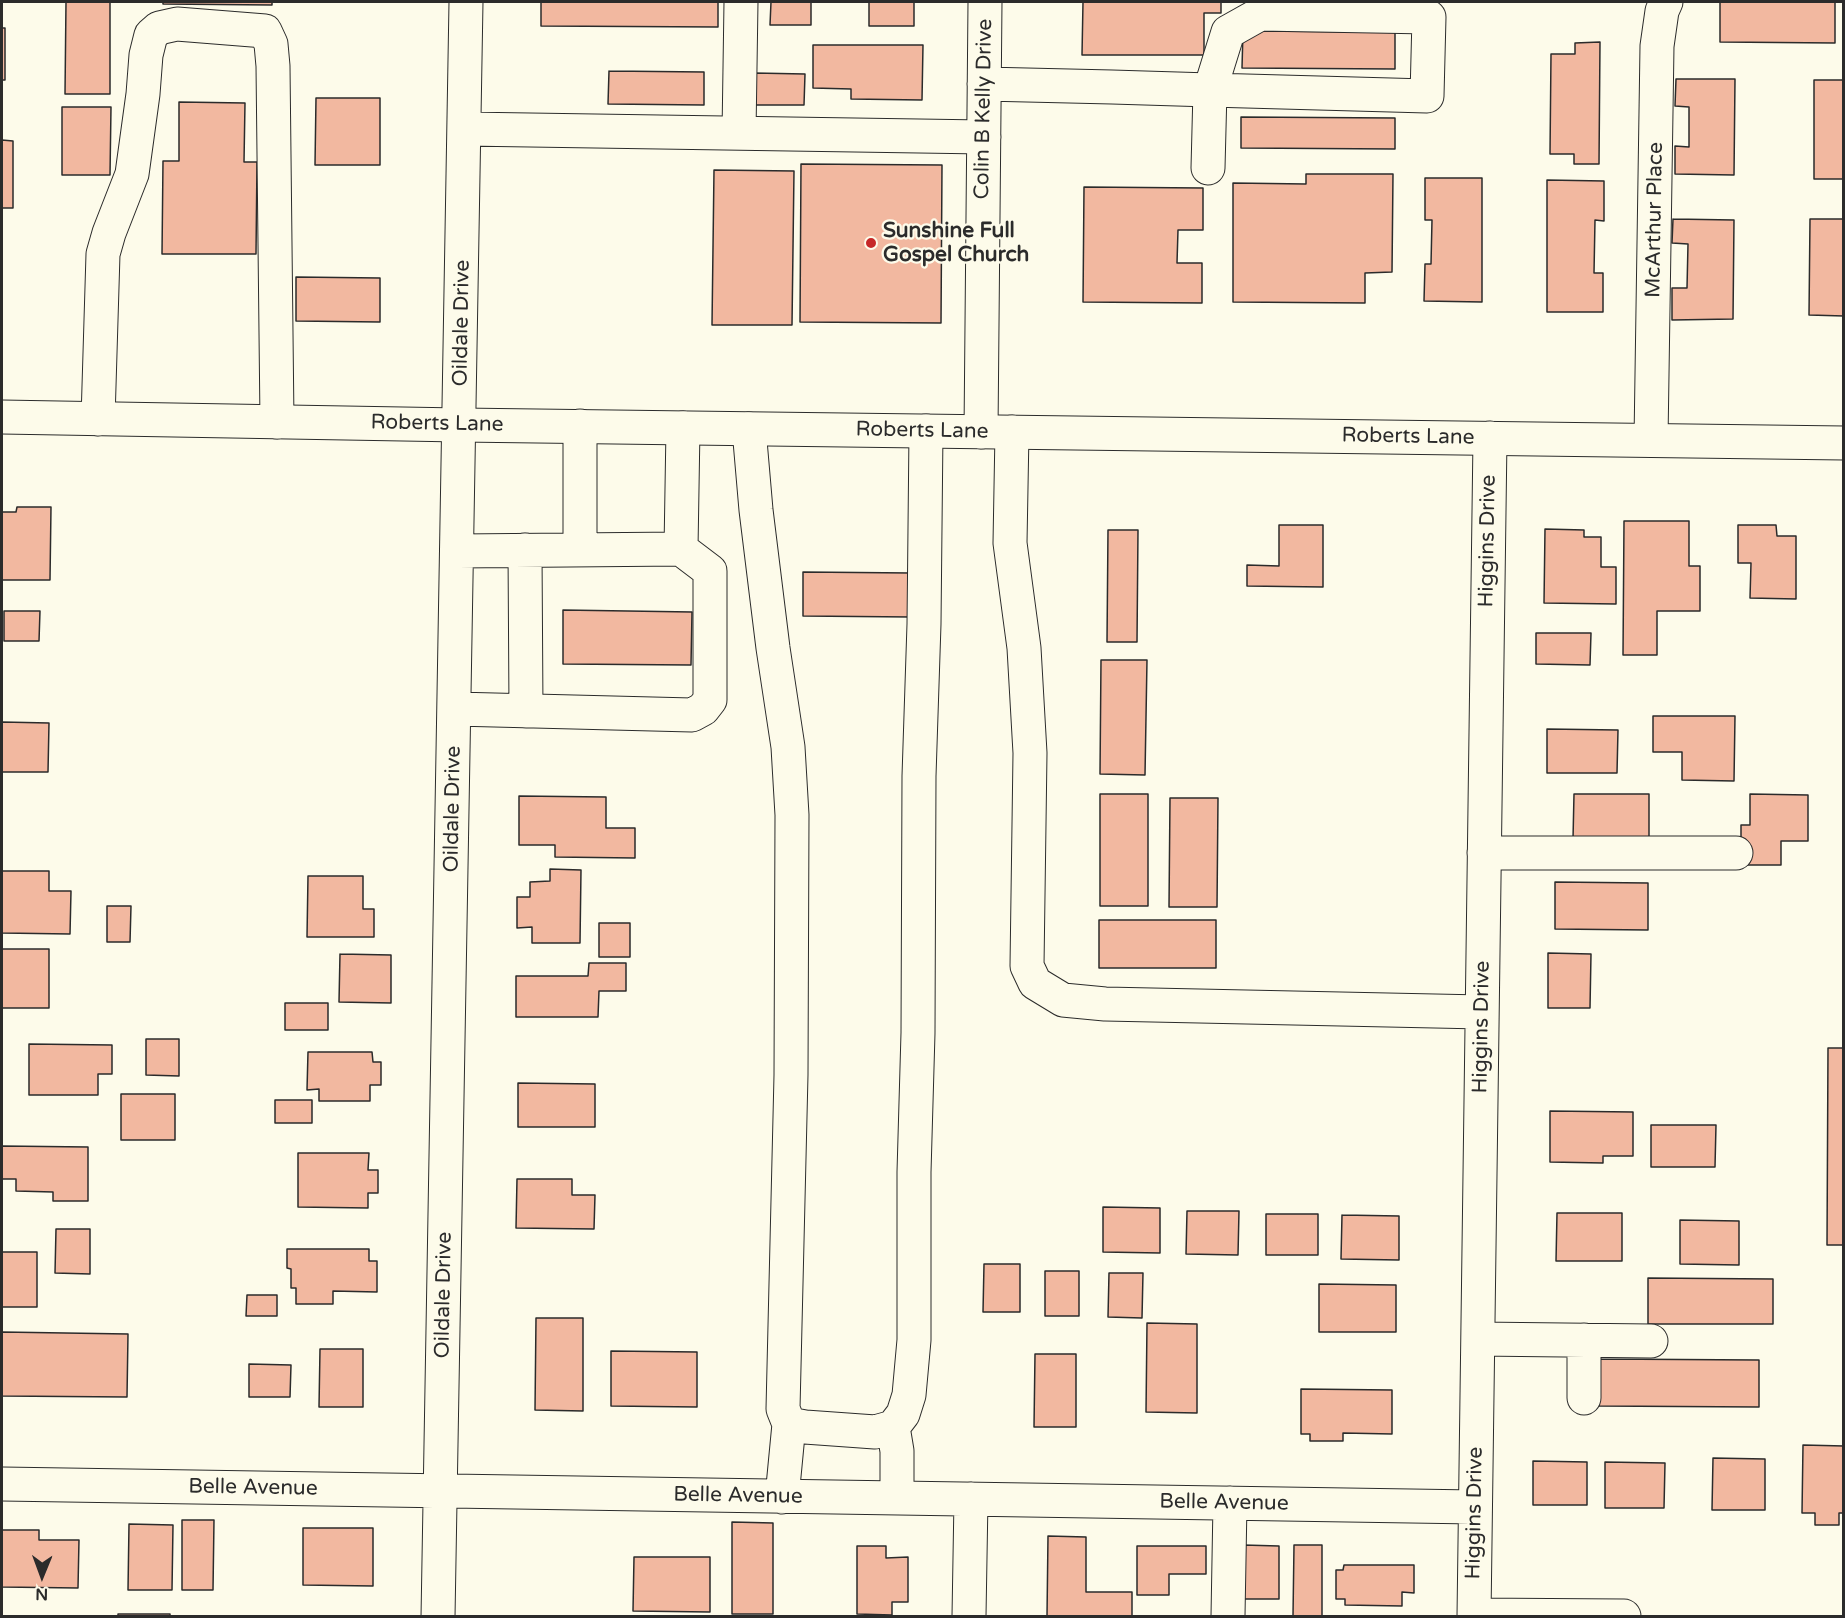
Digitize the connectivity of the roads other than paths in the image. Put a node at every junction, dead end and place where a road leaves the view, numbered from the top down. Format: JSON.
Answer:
{"nodes":[{"id":1,"x":466,"y":2,"type":"edge"},
{"id":2,"x":741,"y":2,"type":"edge"},
{"id":3,"x":985,"y":2,"type":"edge"},
{"id":4,"x":1666,"y":2,"type":"edge"},
{"id":5,"x":984,"y":84,"type":"junction"},
{"id":6,"x":1210,"y":90,"type":"junction"},
{"id":7,"x":465,"y":129,"type":"junction"},
{"id":8,"x":739,"y":133,"type":"junction"},
{"id":9,"x":984,"y":136,"type":"junction"},
{"id":10,"x":1208,"y":168,"type":"dead end"},
{"id":11,"x":2,"y":417,"type":"edge"},
{"id":12,"x":98,"y":418,"type":"junction"},
{"id":13,"x":277,"y":422,"type":"junction"},
{"id":14,"x":460,"y":425,"type":"junction"},
{"id":15,"x":580,"y":426,"type":"junction"},
{"id":16,"x":683,"y":428,"type":"junction"},
{"id":17,"x":749,"y":429,"type":"junction"},
{"id":18,"x":926,"y":431,"type":"junction"},
{"id":19,"x":997,"y":432,"type":"junction"},
{"id":20,"x":1490,"y":438,"type":"junction"},
{"id":21,"x":1651,"y":440,"type":"junction"},
{"id":22,"x":1844,"y":443,"type":"edge"},
{"id":23,"x":525,"y":549,"type":"junction"},
{"id":24,"x":580,"y":549,"type":"junction"},
{"id":25,"x":681,"y":549,"type":"junction"},
{"id":26,"x":458,"y":551,"type":"junction"},
{"id":27,"x":455,"y":709,"type":"junction"},
{"id":28,"x":526,"y":711,"type":"junction"},
{"id":29,"x":1484,"y":853,"type":"junction"},
{"id":30,"x":1736,"y":854,"type":"dead end"},
{"id":31,"x":1482,"y":1012,"type":"junction"},
{"id":32,"x":1478,"y":1339,"type":"junction"},
{"id":33,"x":1584,"y":1340,"type":"junction"},
{"id":34,"x":1651,"y":1341,"type":"dead end"},
{"id":35,"x":1584,"y":1398,"type":"dead end"},
{"id":36,"x":789,"y":1424,"type":"junction"},
{"id":37,"x":893,"y":1427,"type":"junction"},
{"id":38,"x":2,"y":1484,"type":"edge"},
{"id":39,"x":440,"y":1491,"type":"junction"},
{"id":40,"x":782,"y":1497,"type":"junction"},
{"id":41,"x":897,"y":1498,"type":"junction"},
{"id":42,"x":971,"y":1499,"type":"junction"},
{"id":43,"x":1230,"y":1503,"type":"junction"},
{"id":44,"x":1475,"y":1507,"type":"junction"},
{"id":45,"x":1474,"y":1616,"type":"edge"},
{"id":46,"x":438,"y":1617,"type":"edge"},
{"id":47,"x":969,"y":1617,"type":"edge"},
{"id":48,"x":1228,"y":1617,"type":"edge"},
{"id":49,"x":1624,"y":1617,"type":"edge"}],
"edges":[{"from":1,"to":7,"type":"street","name":"Oildale Drive"},
{"from":2,"to":8,"type":"street"},
{"from":3,"to":5,"type":"street","name":"Colin B Kelly Drive"},
{"from":4,"to":21,"type":"street","name":"McArthur Place"},
{"from":5,"to":6,"type":"street"},
{"from":5,"to":9,"type":"street","name":"Colin B Kelly Drive"},
{"from":6,"to":6,"type":"street"},
{"from":6,"to":10,"type":"street"},
{"from":7,"to":8,"type":"street"},
{"from":7,"to":14,"type":"street","name":"Oildale Drive"},
{"from":8,"to":9,"type":"street"},
{"from":9,"to":19,"type":"street","name":"Colin B Kelly Drive"},
{"from":11,"to":12,"type":"street","name":"Roberts Lane"},
{"from":12,"to":13,"type":"street","name":"Roberts Lane"},
{"from":12,"to":13,"type":"street"},
{"from":13,"to":14,"type":"street","name":"Roberts Lane"},
{"from":14,"to":15,"type":"street","name":"Roberts Lane"},
{"from":14,"to":26,"type":"street","name":"Oildale Drive"},
{"from":15,"to":16,"type":"street","name":"Roberts Lane"},
{"from":15,"to":24,"type":"street"},
{"from":16,"to":17,"type":"street","name":"Roberts Lane"},
{"from":16,"to":25,"type":"street"},
{"from":17,"to":18,"type":"street","name":"Roberts Lane"},
{"from":17,"to":36,"type":"street"},
{"from":18,"to":19,"type":"street","name":"Roberts Lane"},
{"from":18,"to":37,"type":"street"},
{"from":19,"to":20,"type":"street","name":"Roberts Lane"},
{"from":19,"to":31,"type":"street","name":"Colin B Kelly Drive"},
{"from":20,"to":21,"type":"street","name":"Roberts Lane"},
{"from":20,"to":29,"type":"street","name":"Higgins Drive"},
{"from":21,"to":22,"type":"street","name":"Roberts Lane"},
{"from":23,"to":24,"type":"street"},
{"from":23,"to":26,"type":"street"},
{"from":23,"to":28,"type":"street"},
{"from":24,"to":25,"type":"street"},
{"from":25,"to":28,"type":"street"},
{"from":26,"to":27,"type":"street","name":"Oildale Drive"},
{"from":27,"to":28,"type":"street"},
{"from":27,"to":39,"type":"street","name":"Oildale Drive"},
{"from":29,"to":30,"type":"street"},
{"from":29,"to":31,"type":"street","name":"Higgins Drive"},
{"from":31,"to":32,"type":"street","name":"Higgins Drive"},
{"from":32,"to":33,"type":"street"},
{"from":32,"to":44,"type":"street","name":"Higgins Drive"},
{"from":33,"to":34,"type":"street"},
{"from":33,"to":35,"type":"street"},
{"from":36,"to":37,"type":"street"},
{"from":36,"to":40,"type":"street"},
{"from":37,"to":41,"type":"street"},
{"from":38,"to":39,"type":"street","name":"Belle Avenue"},
{"from":39,"to":40,"type":"street","name":"Belle Avenue"},
{"from":39,"to":46,"type":"street","name":"Oildale Drive"},
{"from":40,"to":41,"type":"street","name":"Belle Avenue"},
{"from":41,"to":42,"type":"street","name":"Belle Avenue"},
{"from":42,"to":43,"type":"street","name":"Belle Avenue"},
{"from":42,"to":47,"type":"street"},
{"from":43,"to":44,"type":"street","name":"Belle Avenue"},
{"from":43,"to":48,"type":"street"},
{"from":44,"to":45,"type":"street","name":"Higgins Drive"},
{"from":45,"to":49,"type":"street"}]}
